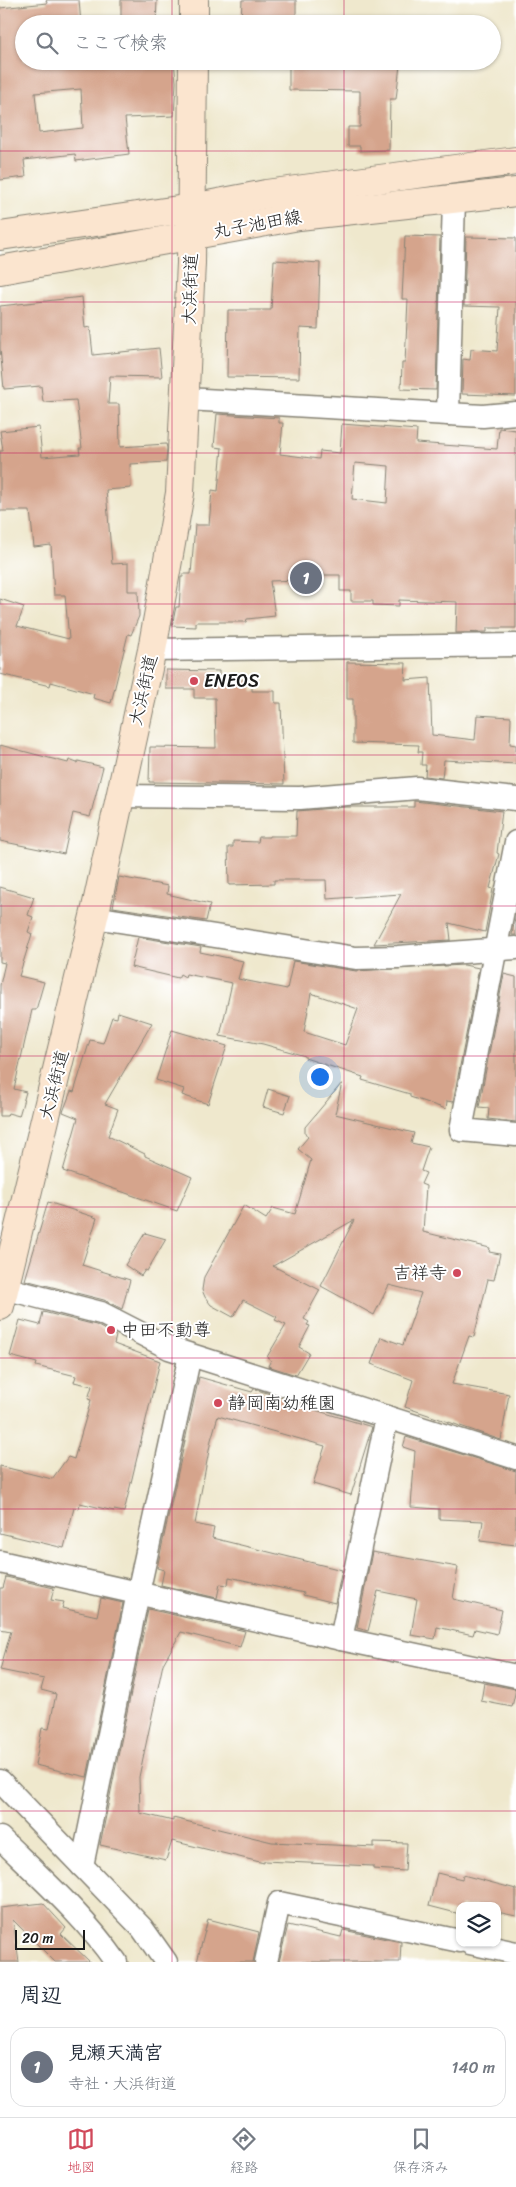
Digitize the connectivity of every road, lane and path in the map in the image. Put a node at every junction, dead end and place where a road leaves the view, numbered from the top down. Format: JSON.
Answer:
{"nodes":[{"id":1,"x":194,"y":0,"type":"edge"},
{"id":2,"x":194,"y":15,"type":"edge"},
{"id":3,"x":193,"y":70,"type":"edge"},
{"id":4,"x":516,"y":161,"type":"edge"},
{"id":5,"x":516,"y":192,"type":"edge"},
{"id":6,"x":454,"y":199,"type":"junction"},
{"id":7,"x":192,"y":208,"type":"junction"},
{"id":8,"x":0,"y":236,"type":"edge"},
{"id":9,"x":192,"y":236,"type":"junction"},
{"id":10,"x":0,"y":270,"type":"edge"},
{"id":11,"x":186,"y":399,"type":"junction"},
{"id":12,"x":516,"y":413,"type":"edge"},
{"id":13,"x":448,"y":414,"type":"junction"},
{"id":14,"x":516,"y":645,"type":"edge"},
{"id":15,"x":152,"y":650,"type":"junction"},
{"id":16,"x":119,"y":796,"type":"junction"},
{"id":17,"x":516,"y":799,"type":"edge"},
{"id":18,"x":516,"y":842,"type":"edge"},
{"id":19,"x":94,"y":917,"type":"junction"},
{"id":20,"x":506,"y":949,"type":"edge"},
{"id":21,"x":516,"y":1135,"type":"edge"},
{"id":22,"x":2,"y":1294,"type":"edge"},
{"id":23,"x":190,"y":1355,"type":"junction"},
{"id":24,"x":387,"y":1417,"type":"junction"},
{"id":25,"x":516,"y":1458,"type":"edge"},
{"id":26,"x":0,"y":1562,"type":"edge"},
{"id":27,"x":138,"y":1593,"type":"junction"},
{"id":28,"x":341,"y":1639,"type":"junction"},
{"id":29,"x":516,"y":1676,"type":"edge"},
{"id":30,"x":0,"y":1781,"type":"edge"},
{"id":31,"x":0,"y":1838,"type":"edge"},
{"id":32,"x":82,"y":1866,"type":"junction"},
{"id":33,"x":456,"y":1940,"type":"edge"},
{"id":34,"x":488,"y":1947,"type":"edge"},
{"id":35,"x":516,"y":1953,"type":"edge"},
{"id":36,"x":116,"y":1962,"type":"edge"},
{"id":37,"x":166,"y":1962,"type":"edge"},
{"id":38,"x":266,"y":1962,"type":"edge"}],
"edges":[{"from":1,"to":2,"type":"street"},
{"from":3,"to":7,"type":"street","name":"大浜街道"},
{"from":4,"to":7,"type":"street","name":"丸子池田線"},
{"from":5,"to":6,"type":"street","name":"丸子池田線"},
{"from":6,"to":9,"type":"street","name":"丸子池田線"},
{"from":6,"to":13,"type":"street"},
{"from":7,"to":8,"type":"street","name":"丸子池田線"},
{"from":7,"to":9,"type":"street","name":"大浜街道"},
{"from":9,"to":10,"type":"street","name":"丸子池田線"},
{"from":9,"to":11,"type":"street","name":"大浜街道"},
{"from":11,"to":13,"type":"street"},
{"from":11,"to":15,"type":"street","name":"大浜街道"},
{"from":12,"to":13,"type":"street"},
{"from":14,"to":15,"type":"street"},
{"from":15,"to":16,"type":"street","name":"大浜街道"},
{"from":16,"to":17,"type":"street"},
{"from":16,"to":19,"type":"street","name":"大浜街道"},
{"from":18,"to":20,"type":"street"},
{"from":19,"to":20,"type":"street"},
{"from":19,"to":22,"type":"street","name":"大浜街道"},
{"from":20,"to":21,"type":"street"},
{"from":22,"to":23,"type":"street"},
{"from":23,"to":24,"type":"street"},
{"from":23,"to":27,"type":"street"},
{"from":24,"to":25,"type":"street"},
{"from":24,"to":28,"type":"street"},
{"from":26,"to":27,"type":"street"},
{"from":27,"to":28,"type":"street"},
{"from":27,"to":32,"type":"street"},
{"from":28,"to":29,"type":"street"},
{"from":30,"to":32,"type":"street"},
{"from":31,"to":36,"type":"street"},
{"from":32,"to":37,"type":"street"},
{"from":33,"to":38,"type":"street"},
{"from":34,"to":35,"type":"street"}]}
